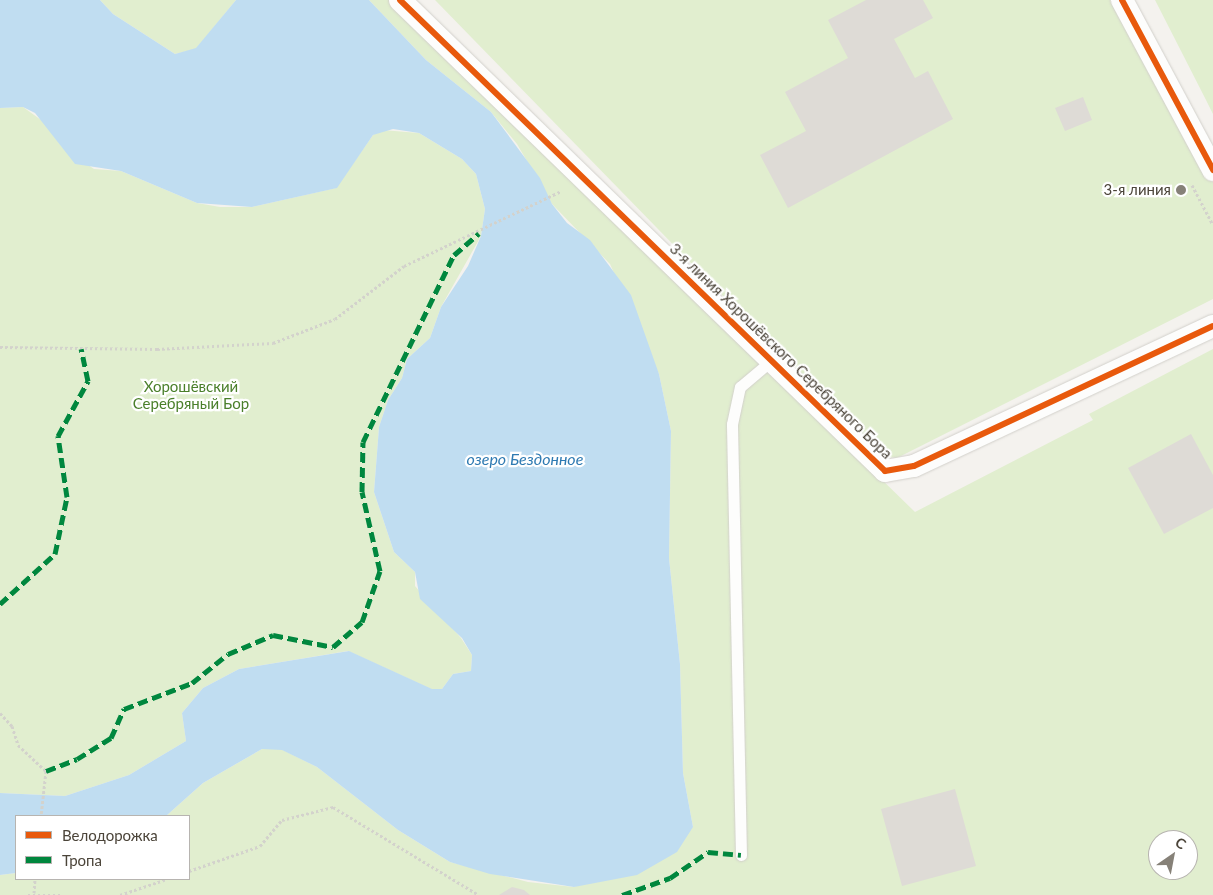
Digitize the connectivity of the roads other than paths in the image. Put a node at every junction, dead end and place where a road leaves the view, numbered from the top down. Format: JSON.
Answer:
{"nodes":[{"id":1,"x":400,"y":0,"type":"edge"},
{"id":2,"x":1122,"y":0,"type":"edge"},
{"id":3,"x":1213,"y":170,"type":"edge"},
{"id":4,"x":1213,"y":326,"type":"edge"},
{"id":5,"x":772,"y":360,"type":"junction"},
{"id":6,"x":741,"y":855,"type":"dead end"}],
"edges":[{"from":1,"to":5,"type":"street","name":"3-я линия Хорошёвского Серебряного Бора"},
{"from":2,"to":3,"type":"street"},
{"from":4,"to":5,"type":"street","name":"3-я линия Хорошёвского Серебряного Бора"},
{"from":5,"to":6,"type":"lane"}]}
